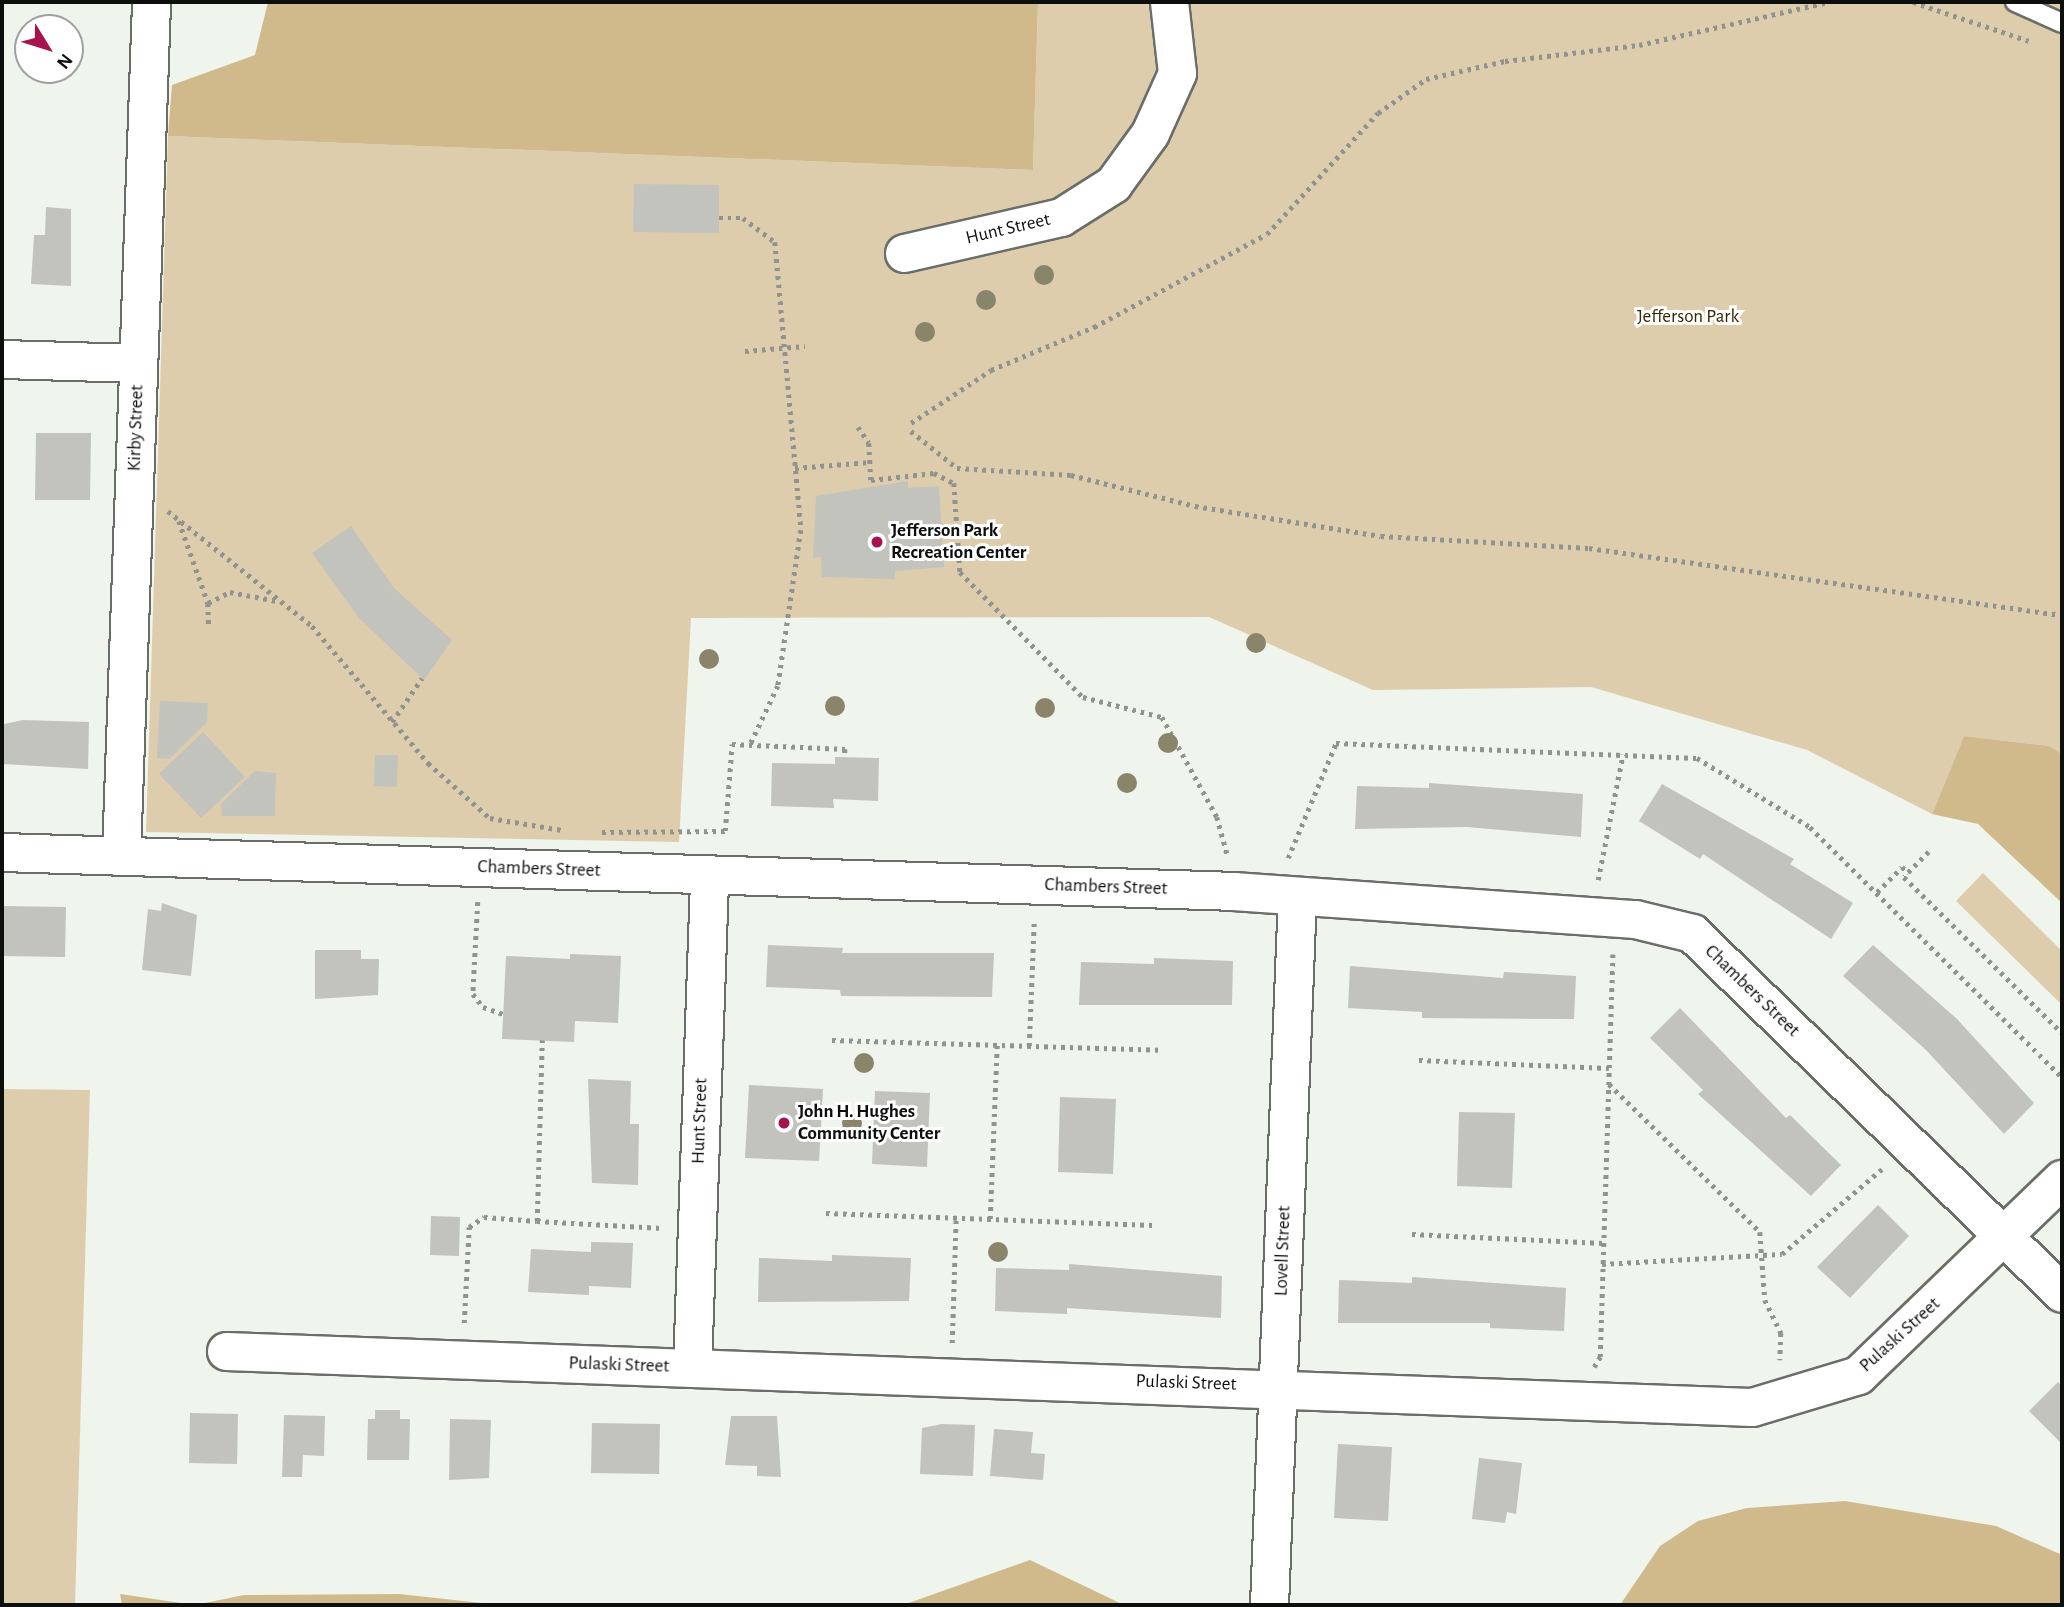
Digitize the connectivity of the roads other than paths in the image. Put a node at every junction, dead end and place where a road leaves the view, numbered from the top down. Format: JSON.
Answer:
{"nodes":[{"id":1,"x":150,"y":2,"type":"edge"},
{"id":2,"x":1169,"y":2,"type":"edge"},
{"id":3,"x":2015,"y":2,"type":"edge"},
{"id":4,"x":2062,"y":23,"type":"edge"},
{"id":5,"x":904,"y":253,"type":"dead end"},
{"id":6,"x":2,"y":359,"type":"edge"},
{"id":7,"x":138,"y":363,"type":"junction"},
{"id":8,"x":2,"y":852,"type":"edge"},
{"id":9,"x":121,"y":854,"type":"junction"},
{"id":10,"x":709,"y":875,"type":"junction"},
{"id":11,"x":1290,"y":883,"type":"junction"},
{"id":12,"x":2062,"y":1179,"type":"edge"},
{"id":13,"x":2005,"y":1236,"type":"junction"},
{"id":14,"x":2062,"y":1293,"type":"edge"},
{"id":15,"x":226,"y":1351,"type":"dead end"},
{"id":16,"x":692,"y":1368,"type":"junction"},
{"id":17,"x":1278,"y":1386,"type":"junction"},
{"id":18,"x":1269,"y":1605,"type":"edge"}],
"edges":[{"from":1,"to":7,"type":"street","name":"Kirby Street"},
{"from":2,"to":5,"type":"street","name":"Hunt Street"},
{"from":3,"to":4,"type":"lane"},
{"from":6,"to":7,"type":"street"},
{"from":7,"to":9,"type":"street","name":"Kirby Street"},
{"from":8,"to":9,"type":"street","name":"Chambers Street"},
{"from":9,"to":10,"type":"street","name":"Chambers Street"},
{"from":10,"to":11,"type":"street","name":"Chambers Street"},
{"from":10,"to":16,"type":"street","name":"Hunt Street"},
{"from":11,"to":13,"type":"street","name":"Chambers Street"},
{"from":11,"to":17,"type":"street","name":"Lovell Street"},
{"from":12,"to":13,"type":"street","name":"Pulaski Street"},
{"from":13,"to":14,"type":"street","name":"Chambers Street"},
{"from":13,"to":17,"type":"street","name":"Pulaski Street"},
{"from":15,"to":16,"type":"street","name":"Pulaski Street"},
{"from":16,"to":17,"type":"street","name":"Pulaski Street"},
{"from":17,"to":18,"type":"street","name":"Lovell Street"}]}
